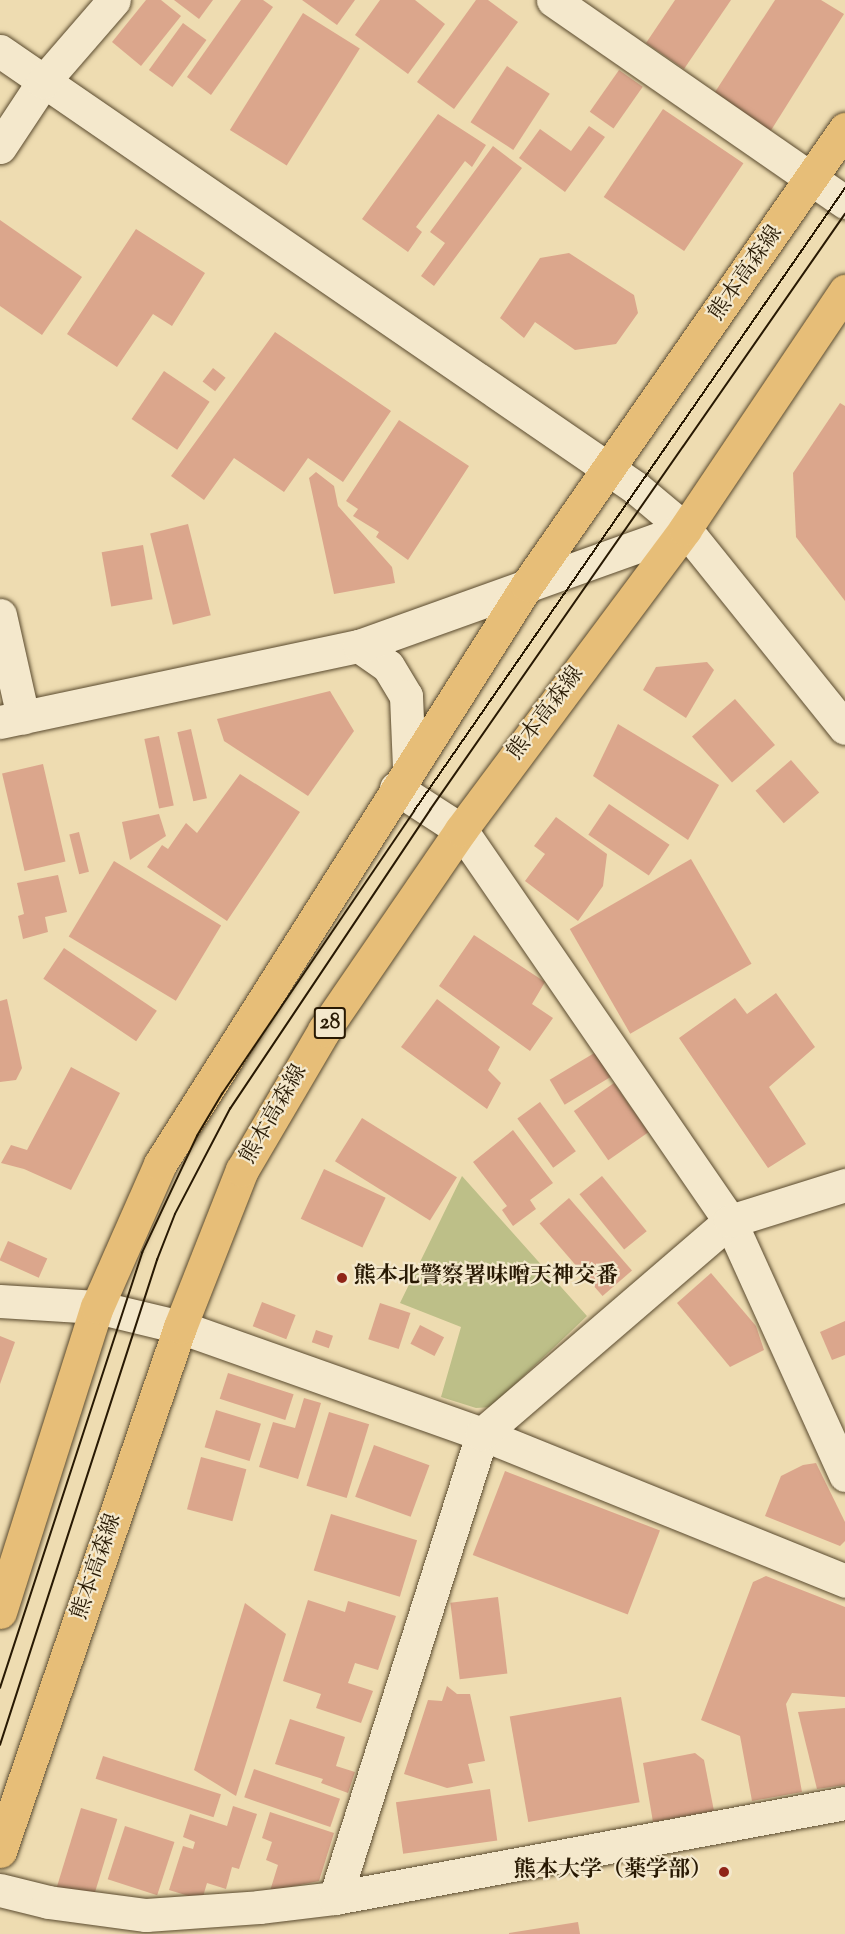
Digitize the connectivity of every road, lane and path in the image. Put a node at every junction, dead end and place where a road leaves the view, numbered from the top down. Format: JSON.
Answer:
{"nodes":[{"id":1,"x":114,"y":0,"type":"edge"},
{"id":2,"x":553,"y":0,"type":"edge"},
{"id":3,"x":0,"y":51,"type":"edge"},
{"id":4,"x":43,"y":82,"type":"junction"},
{"id":5,"x":845,"y":129,"type":"edge"},
{"id":6,"x":0,"y":147,"type":"edge"},
{"id":7,"x":814,"y":178,"type":"junction"},
{"id":8,"x":845,"y":202,"type":"edge"},
{"id":9,"x":845,"y":291,"type":"edge"},
{"id":10,"x":610,"y":468,"type":"junction"},
{"id":11,"x":685,"y":529,"type":"junction"},
{"id":12,"x":527,"y":585,"type":"junction"},
{"id":13,"x":0,"y":615,"type":"edge"},
{"id":14,"x":360,"y":646,"type":"junction"},
{"id":15,"x":12,"y":720,"type":"edge"},
{"id":16,"x":845,"y":728,"type":"edge"},
{"id":17,"x":402,"y":778,"type":"junction"},
{"id":18,"x":461,"y":830,"type":"junction"},
{"id":19,"x":845,"y":1185,"type":"edge"},
{"id":20,"x":730,"y":1221,"type":"junction"},
{"id":21,"x":0,"y":1301,"type":"edge"},
{"id":22,"x":97,"y":1307,"type":"junction"},
{"id":23,"x":180,"y":1328,"type":"junction"},
{"id":24,"x":482,"y":1434,"type":"junction"},
{"id":25,"x":845,"y":1475,"type":"edge"},
{"id":26,"x":845,"y":1581,"type":"edge"},
{"id":27,"x":0,"y":1612,"type":"edge"},
{"id":28,"x":845,"y":1803,"type":"edge"},
{"id":29,"x":0,"y":1851,"type":"edge"},
{"id":30,"x":0,"y":1890,"type":"edge"},
{"id":31,"x":335,"y":1898,"type":"junction"}],
"edges":[{"from":1,"to":4,"type":"street"},
{"from":2,"to":7,"type":"street"},
{"from":3,"to":4,"type":"street"},
{"from":4,"to":6,"type":"street"},
{"from":4,"to":10,"type":"street"},
{"from":5,"to":7,"type":"main road","name":"熊本高森線"},
{"from":7,"to":8,"type":"street"},
{"from":7,"to":10,"type":"main road","name":"熊本高森線"},
{"from":9,"to":11,"type":"main road","name":"熊本高森線","number":"28"},
{"from":10,"to":11,"type":"street"},
{"from":10,"to":12,"type":"main road","name":"熊本高森線"},
{"from":11,"to":12,"type":"street"},
{"from":11,"to":16,"type":"street"},
{"from":11,"to":18,"type":"main road","name":"熊本高森線","number":"28"},
{"from":12,"to":14,"type":"street"},
{"from":12,"to":17,"type":"main road","name":"熊本高森線"},
{"from":13,"to":15,"type":"street"},
{"from":14,"to":15,"type":"street"},
{"from":14,"to":17,"type":"street"},
{"from":17,"to":18,"type":"street"},
{"from":17,"to":22,"type":"main road","name":"熊本高森線"},
{"from":18,"to":20,"type":"street"},
{"from":18,"to":23,"type":"main road","name":"熊本高森線","number":"28"},
{"from":19,"to":20,"type":"street"},
{"from":20,"to":24,"type":"street"},
{"from":20,"to":25,"type":"street"},
{"from":21,"to":22,"type":"street"},
{"from":22,"to":23,"type":"street"},
{"from":22,"to":27,"type":"main road","name":"熊本高森線"},
{"from":23,"to":24,"type":"street"},
{"from":23,"to":29,"type":"main road","name":"熊本高森線","number":"28"},
{"from":24,"to":26,"type":"street"},
{"from":24,"to":31,"type":"street"},
{"from":28,"to":31,"type":"street"},
{"from":30,"to":31,"type":"street"}]}
